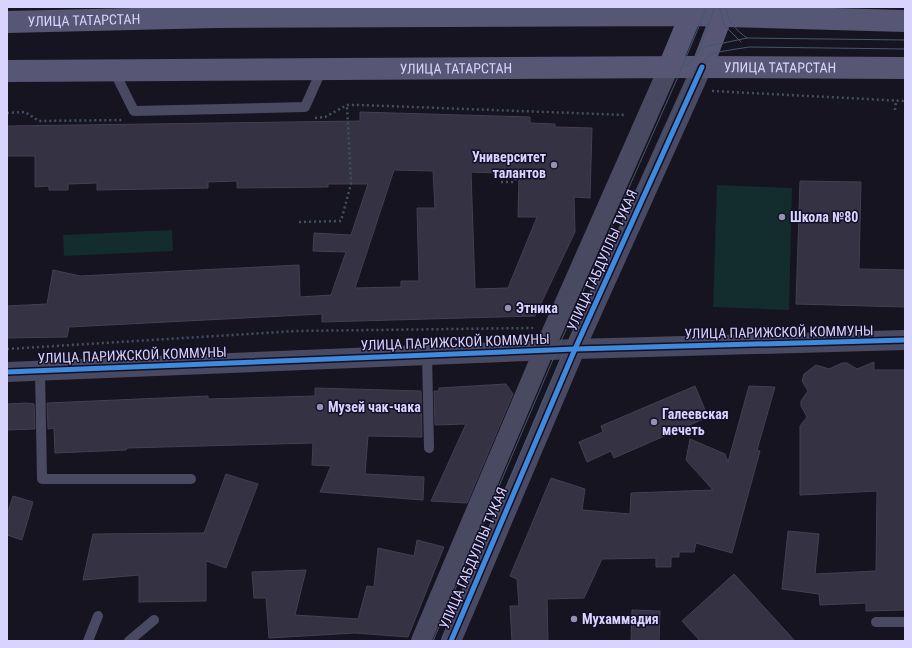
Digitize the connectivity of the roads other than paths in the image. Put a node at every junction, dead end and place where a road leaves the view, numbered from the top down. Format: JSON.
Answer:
{"nodes":[{"id":1,"x":692,"y":11,"type":"edge"},
{"id":2,"x":218,"y":12,"type":"edge"},
{"id":3,"x":338,"y":12,"type":"edge"},
{"id":4,"x":723,"y":12,"type":"edge"},
{"id":5,"x":905,"y":21,"type":"edge"},
{"id":6,"x":7,"y":22,"type":"edge"},
{"id":7,"x":669,"y":67,"type":"junction"},
{"id":8,"x":702,"y":67,"type":"junction"},
{"id":9,"x":905,"y":68,"type":"edge"},
{"id":10,"x":322,"y":69,"type":"junction"},
{"id":11,"x":7,"y":71,"type":"edge"},
{"id":12,"x":114,"y":71,"type":"junction"},
{"id":13,"x":905,"y":340,"type":"edge"},
{"id":14,"x":575,"y":349,"type":"junction"},
{"id":15,"x":544,"y":350,"type":"junction"},
{"id":16,"x":427,"y":355,"type":"junction"},
{"id":17,"x":40,"y":371,"type":"junction"},
{"id":18,"x":7,"y":372,"type":"edge"},
{"id":19,"x":429,"y":448,"type":"dead end"},
{"id":20,"x":191,"y":479,"type":"dead end"},
{"id":21,"x":98,"y":616,"type":"dead end"},
{"id":22,"x":154,"y":620,"type":"dead end"},
{"id":23,"x":876,"y":622,"type":"dead end"},
{"id":24,"x":905,"y":622,"type":"edge"},
{"id":25,"x":88,"y":641,"type":"edge"},
{"id":26,"x":129,"y":641,"type":"edge"},
{"id":27,"x":421,"y":641,"type":"edge"},
{"id":28,"x":451,"y":641,"type":"edge"}],
"edges":[{"from":1,"to":3,"type":"main road","name":"УЛИЦА ТАТАРСТАН"},
{"from":1,"to":4,"type":"main road","name":"УЛИЦА ТАТАРСТАН"},
{"from":1,"to":7,"type":"main road","name":"УЛИЦА ГАБДУЛЛЫ ТУКАЯ"},
{"from":2,"to":3,"type":"main road","name":"УЛИЦА ТАТАРСТАН"},
{"from":2,"to":6,"type":"main road","name":"УЛИЦА ТАТАРСТАН"},
{"from":4,"to":5,"type":"main road","name":"УЛИЦА ТАТАРСТАН"},
{"from":4,"to":8,"type":"main road","name":"УЛИЦА ГАБДУЛЛЫ ТУКАЯ"},
{"from":7,"to":8,"type":"main road","name":"УЛИЦА ТАТАРСТАН"},
{"from":7,"to":10,"type":"main road","name":"УЛИЦА ТАТАРСТАН"},
{"from":7,"to":15,"type":"street","name":"УЛИЦА ГАБДУЛЛЫ ТУКАЯ"},
{"from":8,"to":9,"type":"main road","name":"УЛИЦА ТАТАРСТАН"},
{"from":8,"to":14,"type":"street","name":"УЛИЦА ГАБДУЛЛЫ ТУКАЯ"},
{"from":10,"to":12,"type":"main road","name":"УЛИЦА ТАТАРСТАН"},
{"from":10,"to":12,"type":"lane"},
{"from":11,"to":12,"type":"main road","name":"УЛИЦА ТАТАРСТАН"},
{"from":13,"to":14,"type":"street","name":"УЛИЦА ПАРИЖСКОЙ КОММУНЫ"},
{"from":14,"to":15,"type":"street","name":"УЛИЦА ПАРИЖСКОЙ КОММУНЫ"},
{"from":14,"to":28,"type":"street","name":"УЛИЦА ГАБДУЛЛЫ ТУКАЯ"},
{"from":15,"to":16,"type":"street","name":"УЛИЦА ПАРИЖСКОЙ КОММУНЫ"},
{"from":15,"to":27,"type":"street","name":"УЛИЦА ГАБДУЛЛЫ ТУКАЯ"},
{"from":16,"to":17,"type":"street","name":"УЛИЦА ПАРИЖСКОЙ КОММУНЫ"},
{"from":16,"to":19,"type":"lane"},
{"from":17,"to":18,"type":"street","name":"УЛИЦА ПАРИЖСКОЙ КОММУНЫ"},
{"from":17,"to":20,"type":"lane"},
{"from":21,"to":25,"type":"lane"},
{"from":22,"to":26,"type":"lane"},
{"from":23,"to":24,"type":"lane"}]}
